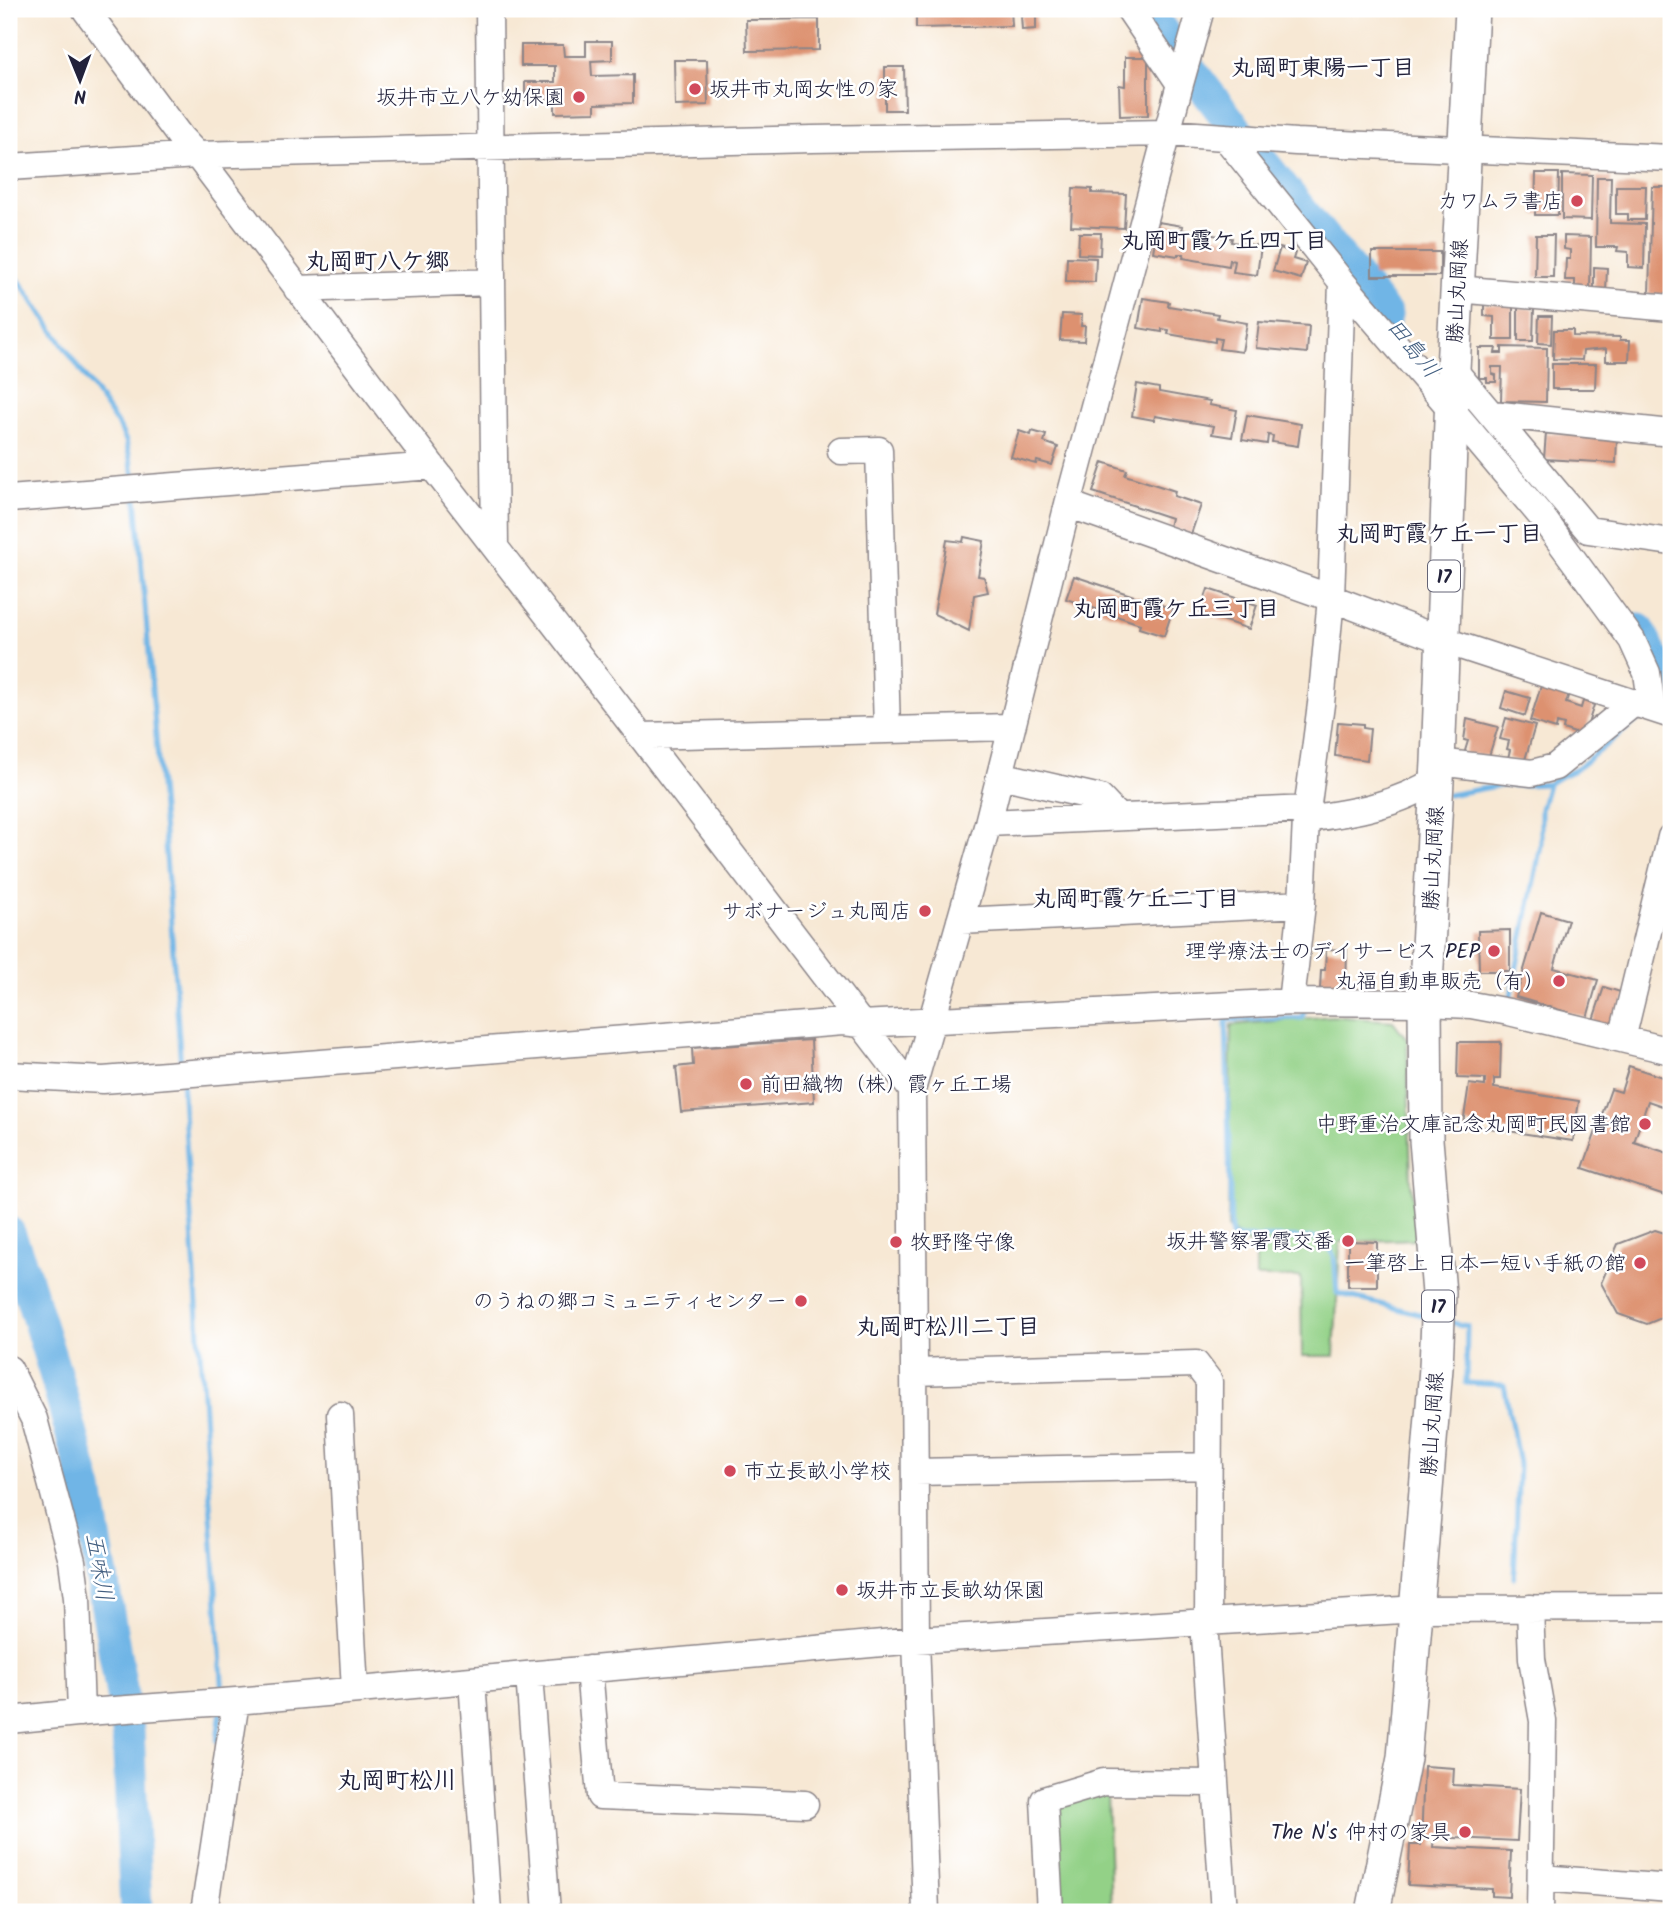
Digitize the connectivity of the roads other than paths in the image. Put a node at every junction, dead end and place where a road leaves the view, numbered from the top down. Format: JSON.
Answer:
{"nodes":[{"id":1,"x":85,"y":9,"type":"edge"},
{"id":2,"x":489,"y":9,"type":"edge"},
{"id":3,"x":1129,"y":9,"type":"edge"},
{"id":4,"x":1201,"y":9,"type":"edge"},
{"id":5,"x":1472,"y":9,"type":"edge"},
{"id":6,"x":1180,"y":83,"type":"junction"},
{"id":7,"x":1168,"y":133,"type":"junction"},
{"id":8,"x":1225,"y":137,"type":"junction"},
{"id":9,"x":491,"y":147,"type":"junction"},
{"id":10,"x":1464,"y":148,"type":"junction"},
{"id":11,"x":197,"y":155,"type":"junction"},
{"id":12,"x":1671,"y":158,"type":"edge"},
{"id":13,"x":9,"y":167,"type":"edge"},
{"id":14,"x":492,"y":282,"type":"junction"},
{"id":15,"x":1342,"y":282,"type":"junction"},
{"id":16,"x":297,"y":289,"type":"junction"},
{"id":17,"x":1457,"y":289,"type":"junction"},
{"id":18,"x":1671,"y":308,"type":"edge"},
{"id":19,"x":1453,"y":369,"type":"junction"},
{"id":20,"x":1451,"y":409,"type":"junction"},
{"id":21,"x":1492,"y":414,"type":"junction"},
{"id":22,"x":1671,"y":433,"type":"edge"},
{"id":23,"x":841,"y":451,"type":"dead end"},
{"id":24,"x":432,"y":466,"type":"junction"},
{"id":25,"x":9,"y":499,"type":"edge"},
{"id":26,"x":1068,"y":504,"type":"junction"},
{"id":27,"x":1671,"y":542,"type":"edge"},
{"id":28,"x":495,"y":546,"type":"junction"},
{"id":29,"x":1331,"y":598,"type":"junction"},
{"id":30,"x":1441,"y":640,"type":"junction"},
{"id":31,"x":1653,"y":708,"type":"edge"},
{"id":32,"x":1011,"y":727,"type":"junction"},
{"id":33,"x":887,"y":730,"type":"junction"},
{"id":34,"x":641,"y":736,"type":"junction"},
{"id":35,"x":1438,"y":770,"type":"junction"},
{"id":36,"x":999,"y":775,"type":"junction"},
{"id":37,"x":1307,"y":814,"type":"junction"},
{"id":38,"x":1118,"y":817,"type":"junction"},
{"id":39,"x":988,"y":822,"type":"junction"},
{"id":40,"x":1671,"y":837,"type":"edge"},
{"id":41,"x":1301,"y":904,"type":"junction"},
{"id":42,"x":960,"y":921,"type":"junction"},
{"id":43,"x":1292,"y":1002,"type":"junction"},
{"id":44,"x":1425,"y":1003,"type":"junction"},
{"id":45,"x":933,"y":1019,"type":"junction"},
{"id":46,"x":861,"y":1024,"type":"junction"},
{"id":47,"x":1622,"y":1039,"type":"junction"},
{"id":48,"x":1671,"y":1051,"type":"edge"},
{"id":49,"x":9,"y":1075,"type":"edge"},
{"id":50,"x":912,"y":1090,"type":"junction"},
{"id":51,"x":9,"y":1369,"type":"edge"},
{"id":52,"x":914,"y":1372,"type":"junction"},
{"id":53,"x":340,"y":1415,"type":"dead end"},
{"id":54,"x":1209,"y":1466,"type":"junction"},
{"id":55,"x":915,"y":1472,"type":"junction"},
{"id":56,"x":1530,"y":1608,"type":"junction"},
{"id":57,"x":1671,"y":1608,"type":"edge"},
{"id":58,"x":1418,"y":1609,"type":"junction"},
{"id":59,"x":1206,"y":1622,"type":"junction"},
{"id":60,"x":916,"y":1640,"type":"junction"},
{"id":61,"x":589,"y":1669,"type":"junction"},
{"id":62,"x":529,"y":1675,"type":"junction"},
{"id":63,"x":472,"y":1680,"type":"junction"},
{"id":64,"x":355,"y":1690,"type":"junction"},
{"id":65,"x":236,"y":1701,"type":"junction"},
{"id":66,"x":84,"y":1712,"type":"junction"},
{"id":67,"x":9,"y":1720,"type":"edge"},
{"id":68,"x":1215,"y":1783,"type":"junction"},
{"id":69,"x":805,"y":1804,"type":"dead end"},
{"id":70,"x":1541,"y":1878,"type":"junction"},
{"id":71,"x":1671,"y":1888,"type":"edge"},
{"id":72,"x":204,"y":1912,"type":"edge"},
{"id":73,"x":488,"y":1912,"type":"edge"},
{"id":74,"x":547,"y":1912,"type":"edge"},
{"id":75,"x":926,"y":1912,"type":"edge"},
{"id":76,"x":1050,"y":1912,"type":"edge"},
{"id":77,"x":1224,"y":1912,"type":"edge"},
{"id":78,"x":1373,"y":1912,"type":"edge"},
{"id":79,"x":1540,"y":1912,"type":"edge"}],
"edges":[{"from":1,"to":11,"type":"street"},
{"from":2,"to":9,"type":"street"},
{"from":3,"to":6,"type":"street"},
{"from":4,"to":6,"type":"street"},
{"from":5,"to":10,"type":"main road","name":"勝山丸岡線","number":"17"},
{"from":6,"to":7,"type":"street"},
{"from":7,"to":8,"type":"street"},
{"from":7,"to":9,"type":"street"},
{"from":7,"to":26,"type":"street"},
{"from":8,"to":10,"type":"street"},
{"from":8,"to":15,"type":"street"},
{"from":9,"to":11,"type":"street"},
{"from":9,"to":14,"type":"street"},
{"from":10,"to":12,"type":"street"},
{"from":10,"to":17,"type":"main road","name":"勝山丸岡線","number":"17"},
{"from":11,"to":13,"type":"street"},
{"from":11,"to":16,"type":"street"},
{"from":14,"to":16,"type":"street"},
{"from":14,"to":28,"type":"street"},
{"from":15,"to":20,"type":"street"},
{"from":15,"to":29,"type":"street"},
{"from":16,"to":24,"type":"street"},
{"from":17,"to":18,"type":"street"},
{"from":17,"to":19,"type":"main road","name":"勝山丸岡線","number":"17"},
{"from":19,"to":20,"type":"main road","name":"勝山丸岡線","number":"17"},
{"from":19,"to":21,"type":"street"},
{"from":20,"to":30,"type":"main road","name":"勝山丸岡線","number":"17"},
{"from":20,"to":31,"type":"street"},
{"from":21,"to":22,"type":"street"},
{"from":21,"to":27,"type":"street"},
{"from":23,"to":33,"type":"street"},
{"from":24,"to":25,"type":"street"},
{"from":24,"to":28,"type":"street"},
{"from":26,"to":29,"type":"street"},
{"from":26,"to":32,"type":"street"},
{"from":28,"to":34,"type":"street"},
{"from":29,"to":30,"type":"street"},
{"from":29,"to":37,"type":"street"},
{"from":30,"to":31,"type":"street"},
{"from":30,"to":35,"type":"main road","name":"勝山丸岡線","number":"17"},
{"from":31,"to":35,"type":"street"},
{"from":32,"to":33,"type":"street"},
{"from":32,"to":36,"type":"street"},
{"from":33,"to":34,"type":"street"},
{"from":34,"to":46,"type":"street"},
{"from":35,"to":37,"type":"street"},
{"from":35,"to":44,"type":"main road","name":"勝山丸岡線","number":"17"},
{"from":36,"to":38,"type":"street"},
{"from":36,"to":39,"type":"street"},
{"from":37,"to":38,"type":"street"},
{"from":37,"to":41,"type":"street"},
{"from":38,"to":39,"type":"street"},
{"from":39,"to":42,"type":"street"},
{"from":40,"to":47,"type":"street"},
{"from":41,"to":42,"type":"street"},
{"from":41,"to":43,"type":"street"},
{"from":42,"to":45,"type":"street"},
{"from":43,"to":44,"type":"street"},
{"from":43,"to":45,"type":"street"},
{"from":44,"to":47,"type":"street"},
{"from":44,"to":58,"type":"main road","name":"勝山丸岡線","number":"17"},
{"from":45,"to":46,"type":"street"},
{"from":45,"to":50,"type":"street"},
{"from":46,"to":49,"type":"street"},
{"from":46,"to":50,"type":"street"},
{"from":47,"to":48,"type":"street"},
{"from":50,"to":52,"type":"street"},
{"from":51,"to":66,"type":"street"},
{"from":52,"to":54,"type":"street"},
{"from":52,"to":55,"type":"street"},
{"from":53,"to":64,"type":"street"},
{"from":54,"to":55,"type":"street"},
{"from":54,"to":59,"type":"street"},
{"from":55,"to":60,"type":"street"},
{"from":56,"to":57,"type":"street"},
{"from":56,"to":58,"type":"street"},
{"from":56,"to":70,"type":"street"},
{"from":58,"to":59,"type":"street"},
{"from":58,"to":78,"type":"main road","name":"勝山丸岡線","number":"17"},
{"from":59,"to":60,"type":"street"},
{"from":59,"to":68,"type":"street"},
{"from":60,"to":61,"type":"street"},
{"from":60,"to":75,"type":"street"},
{"from":61,"to":62,"type":"street"},
{"from":61,"to":69,"type":"street"},
{"from":62,"to":63,"type":"street"},
{"from":62,"to":74,"type":"street"},
{"from":63,"to":64,"type":"street"},
{"from":63,"to":73,"type":"street"},
{"from":64,"to":65,"type":"street"},
{"from":65,"to":66,"type":"street"},
{"from":65,"to":72,"type":"street"},
{"from":66,"to":67,"type":"street"},
{"from":68,"to":76,"type":"street"},
{"from":68,"to":77,"type":"street"},
{"from":70,"to":71,"type":"street"},
{"from":70,"to":79,"type":"street"}]}
